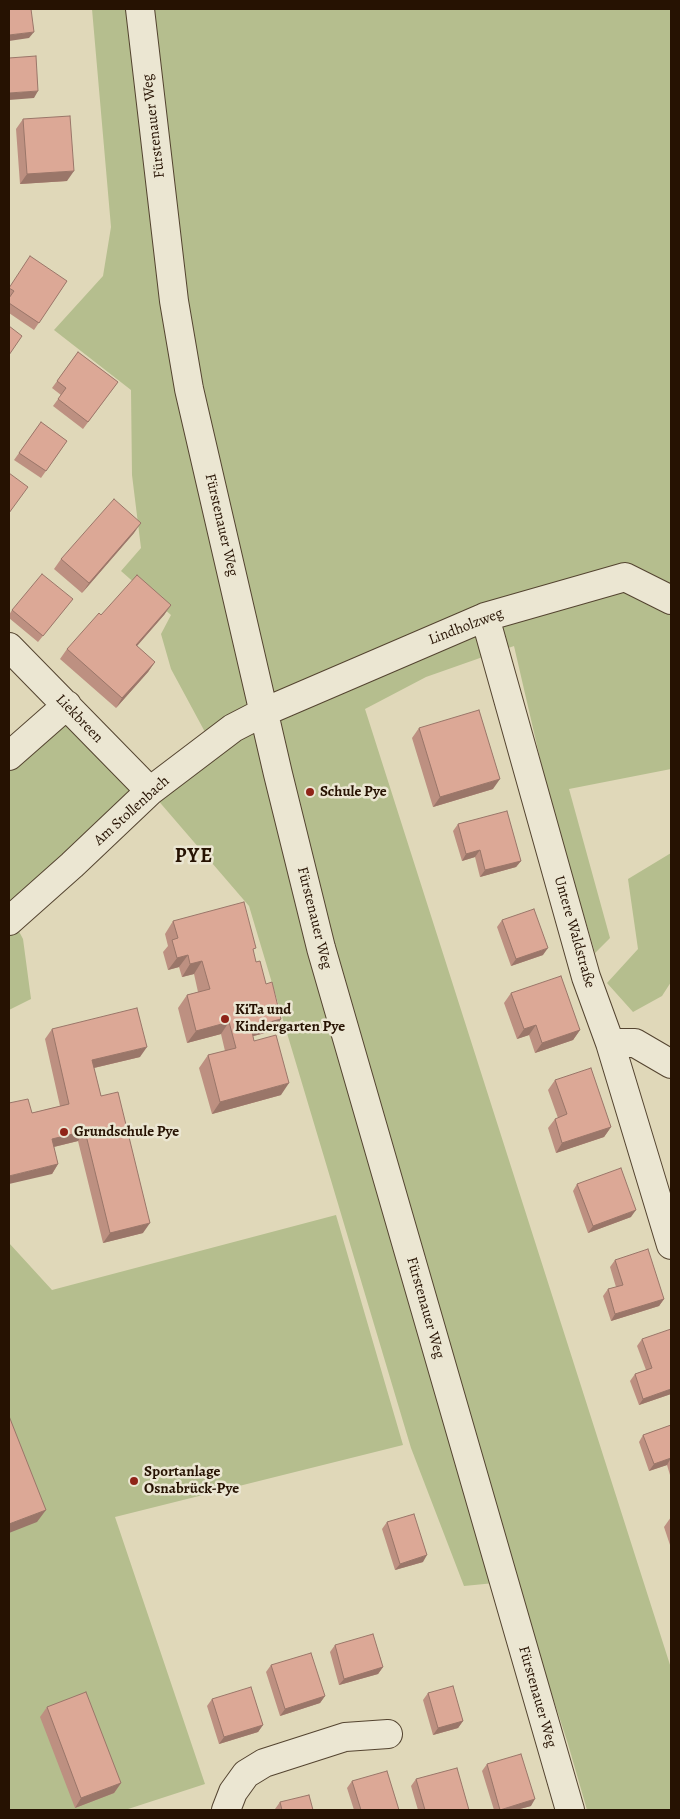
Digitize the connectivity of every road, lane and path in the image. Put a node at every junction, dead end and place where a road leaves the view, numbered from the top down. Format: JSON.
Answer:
{"nodes":[{"id":1,"x":140,"y":9,"type":"edge"},
{"id":2,"x":671,"y":600,"type":"edge"},
{"id":3,"x":485,"y":617,"type":"junction"},
{"id":4,"x":9,"y":647,"type":"edge"},
{"id":5,"x":66,"y":705,"type":"junction"},
{"id":6,"x":264,"y":712,"type":"junction"},
{"id":7,"x":9,"y":756,"type":"edge"},
{"id":8,"x":150,"y":791,"type":"junction"},
{"id":9,"x":9,"y":921,"type":"edge"},
{"id":10,"x":610,"y":1044,"type":"junction"},
{"id":11,"x":671,"y":1064,"type":"edge"},
{"id":12,"x":671,"y":1245,"type":"edge"},
{"id":13,"x":388,"y":1734,"type":"dead end"},
{"id":14,"x":226,"y":1810,"type":"edge"},
{"id":15,"x":570,"y":1810,"type":"edge"}],
"edges":[{"from":1,"to":6,"type":"street","name":"Fürstenauer Weg"},
{"from":2,"to":3,"type":"street","name":"Lindholzweg"},
{"from":3,"to":6,"type":"street","name":"Lindholzweg"},
{"from":3,"to":10,"type":"street","name":"Untere Waldstraße"},
{"from":4,"to":5,"type":"street","name":"Liekbreen"},
{"from":5,"to":7,"type":"street"},
{"from":5,"to":8,"type":"street","name":"Liekbreen"},
{"from":6,"to":8,"type":"street","name":"Am Stollenbach"},
{"from":6,"to":15,"type":"street","name":"Fürstenauer Weg"},
{"from":8,"to":9,"type":"street","name":"Am Stollenbach"},
{"from":10,"to":11,"type":"street"},
{"from":10,"to":12,"type":"street","name":"Untere Waldstraße"},
{"from":13,"to":14,"type":"street"}]}
